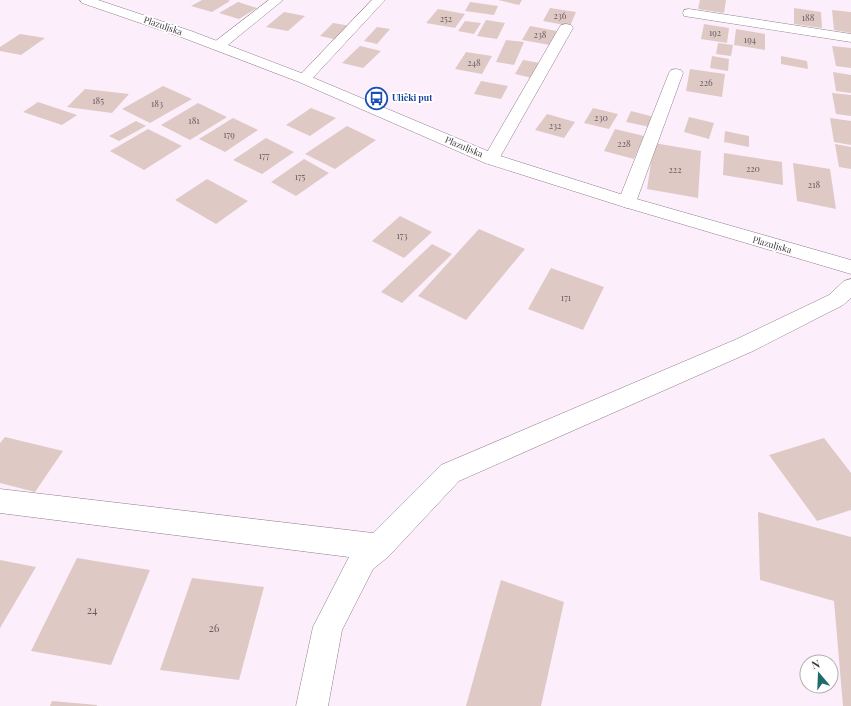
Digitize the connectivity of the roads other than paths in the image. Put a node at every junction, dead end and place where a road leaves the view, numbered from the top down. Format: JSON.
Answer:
{"nodes":[{"id":1,"x":86,"y":0,"type":"edge"},
{"id":2,"x":277,"y":0,"type":"edge"},
{"id":3,"x":379,"y":0,"type":"edge"},
{"id":4,"x":689,"y":13,"type":"dead end"},
{"id":5,"x":566,"y":28,"type":"dead end"},
{"id":6,"x":851,"y":38,"type":"edge"},
{"id":7,"x":218,"y":46,"type":"junction"},
{"id":8,"x":676,"y":73,"type":"dead end"},
{"id":9,"x":304,"y":79,"type":"junction"},
{"id":10,"x":491,"y":159,"type":"junction"},
{"id":11,"x":627,"y":202,"type":"junction"},
{"id":12,"x":851,"y":267,"type":"edge"},
{"id":13,"x":851,"y":286,"type":"edge"},
{"id":14,"x":0,"y":501,"type":"edge"},
{"id":15,"x":378,"y":547,"type":"junction"},
{"id":16,"x":312,"y":706,"type":"edge"}],
"edges":[{"from":1,"to":7,"type":"street","name":"Plazuljska"},
{"from":2,"to":7,"type":"street"},
{"from":3,"to":9,"type":"street"},
{"from":4,"to":6,"type":"street"},
{"from":5,"to":10,"type":"street"},
{"from":7,"to":9,"type":"street","name":"Plazuljska"},
{"from":8,"to":11,"type":"street"},
{"from":9,"to":10,"type":"street","name":"Plazuljska"},
{"from":10,"to":11,"type":"street","name":"Plazuljska"},
{"from":11,"to":12,"type":"street","name":"Plazuljska"},
{"from":13,"to":15,"type":"street"},
{"from":14,"to":15,"type":"street"},
{"from":15,"to":16,"type":"street"}]}
